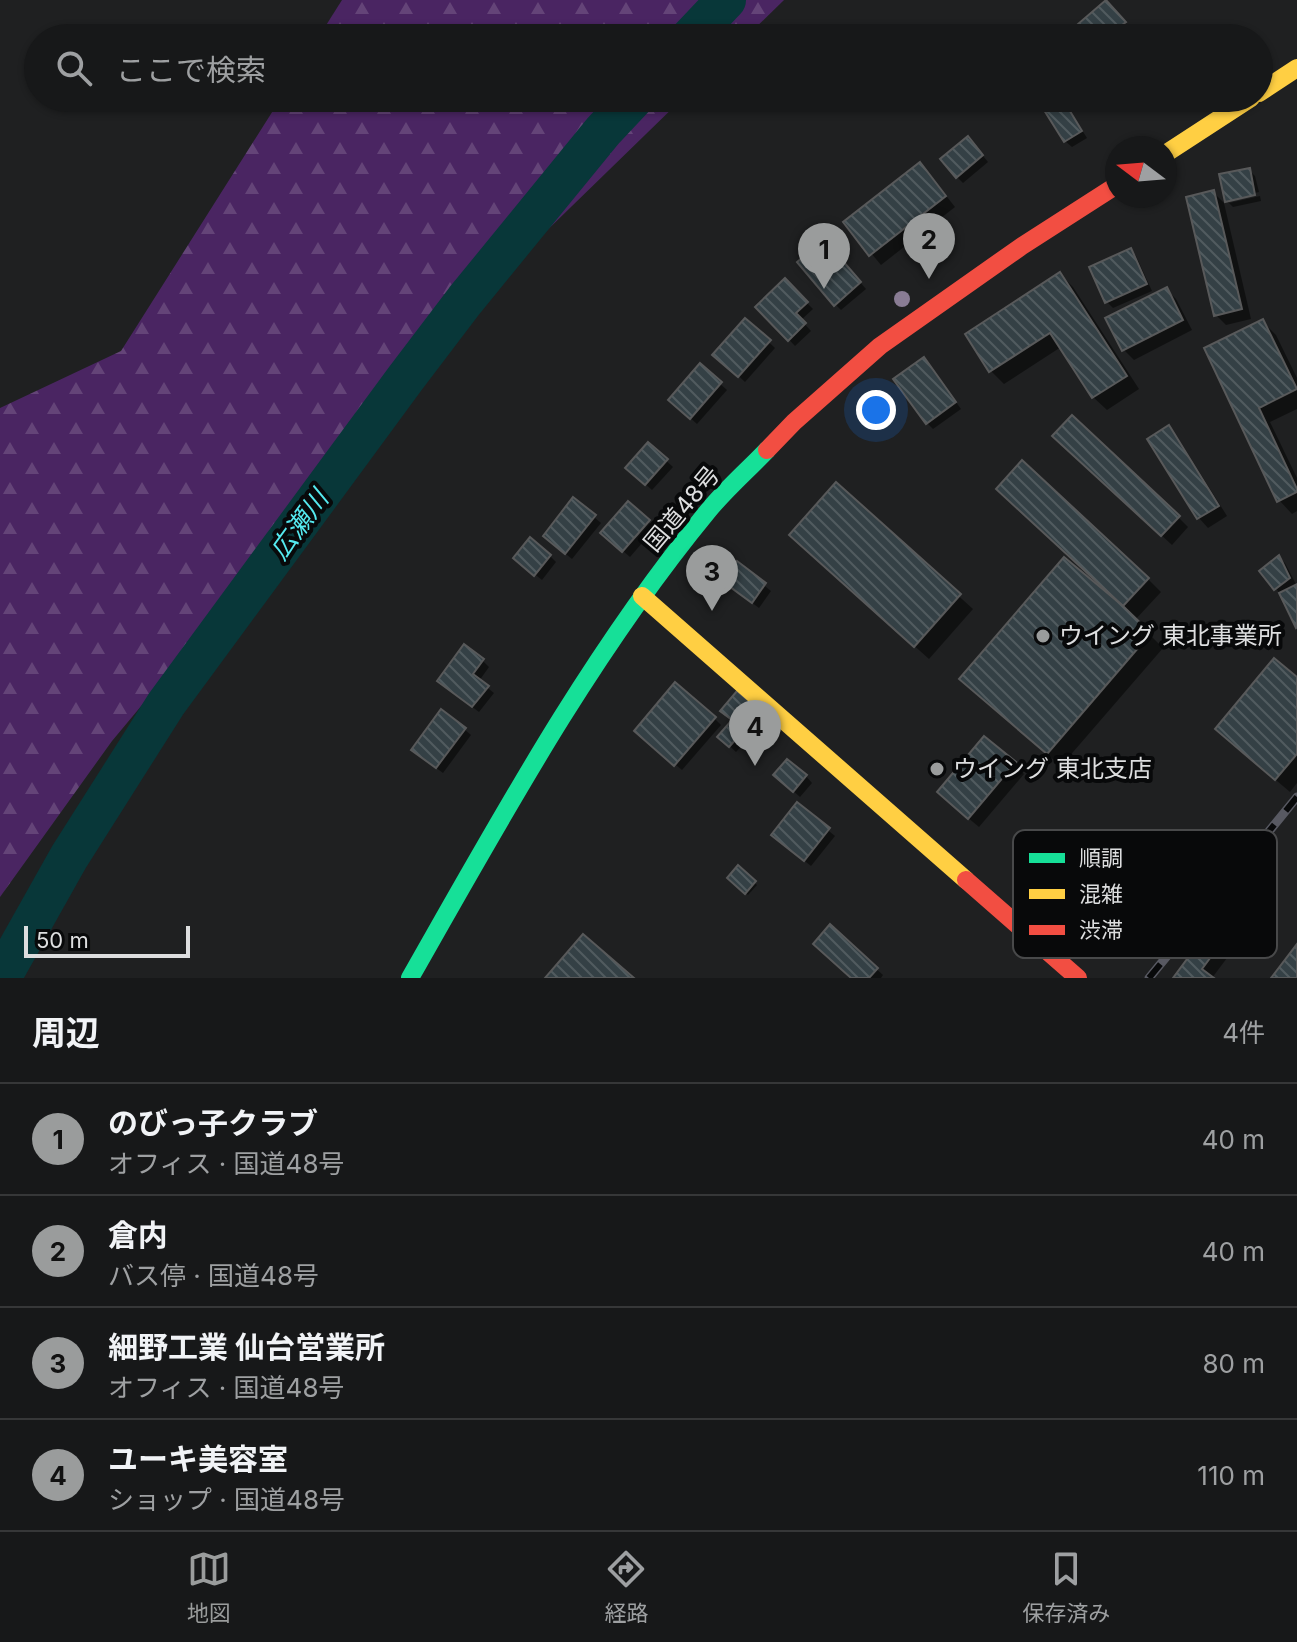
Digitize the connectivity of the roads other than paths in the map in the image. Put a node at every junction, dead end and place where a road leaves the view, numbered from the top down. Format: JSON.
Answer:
{"nodes":[{"id":1,"x":1297,"y":68,"type":"edge"},
{"id":2,"x":1273,"y":84,"type":"edge"},
{"id":3,"x":1230,"y":112,"type":"edge"},
{"id":4,"x":1177,"y":146,"type":"edge"},
{"id":5,"x":1105,"y":193,"type":"edge"},
{"id":6,"x":642,"y":596,"type":"junction"},
{"id":7,"x":1013,"y":921,"type":"edge"},
{"id":8,"x":1055,"y":958,"type":"edge"},
{"id":9,"x":410,"y":978,"type":"edge"},
{"id":10,"x":1078,"y":978,"type":"edge"}],
"edges":[{"from":1,"to":2,"type":"main road"},
{"from":3,"to":4,"type":"main road"},
{"from":5,"to":6,"type":"main road","name":"国道48号"},
{"from":6,"to":7,"type":"main road"},
{"from":6,"to":9,"type":"main road","name":"国道48号"},
{"from":8,"to":10,"type":"main road"}]}
